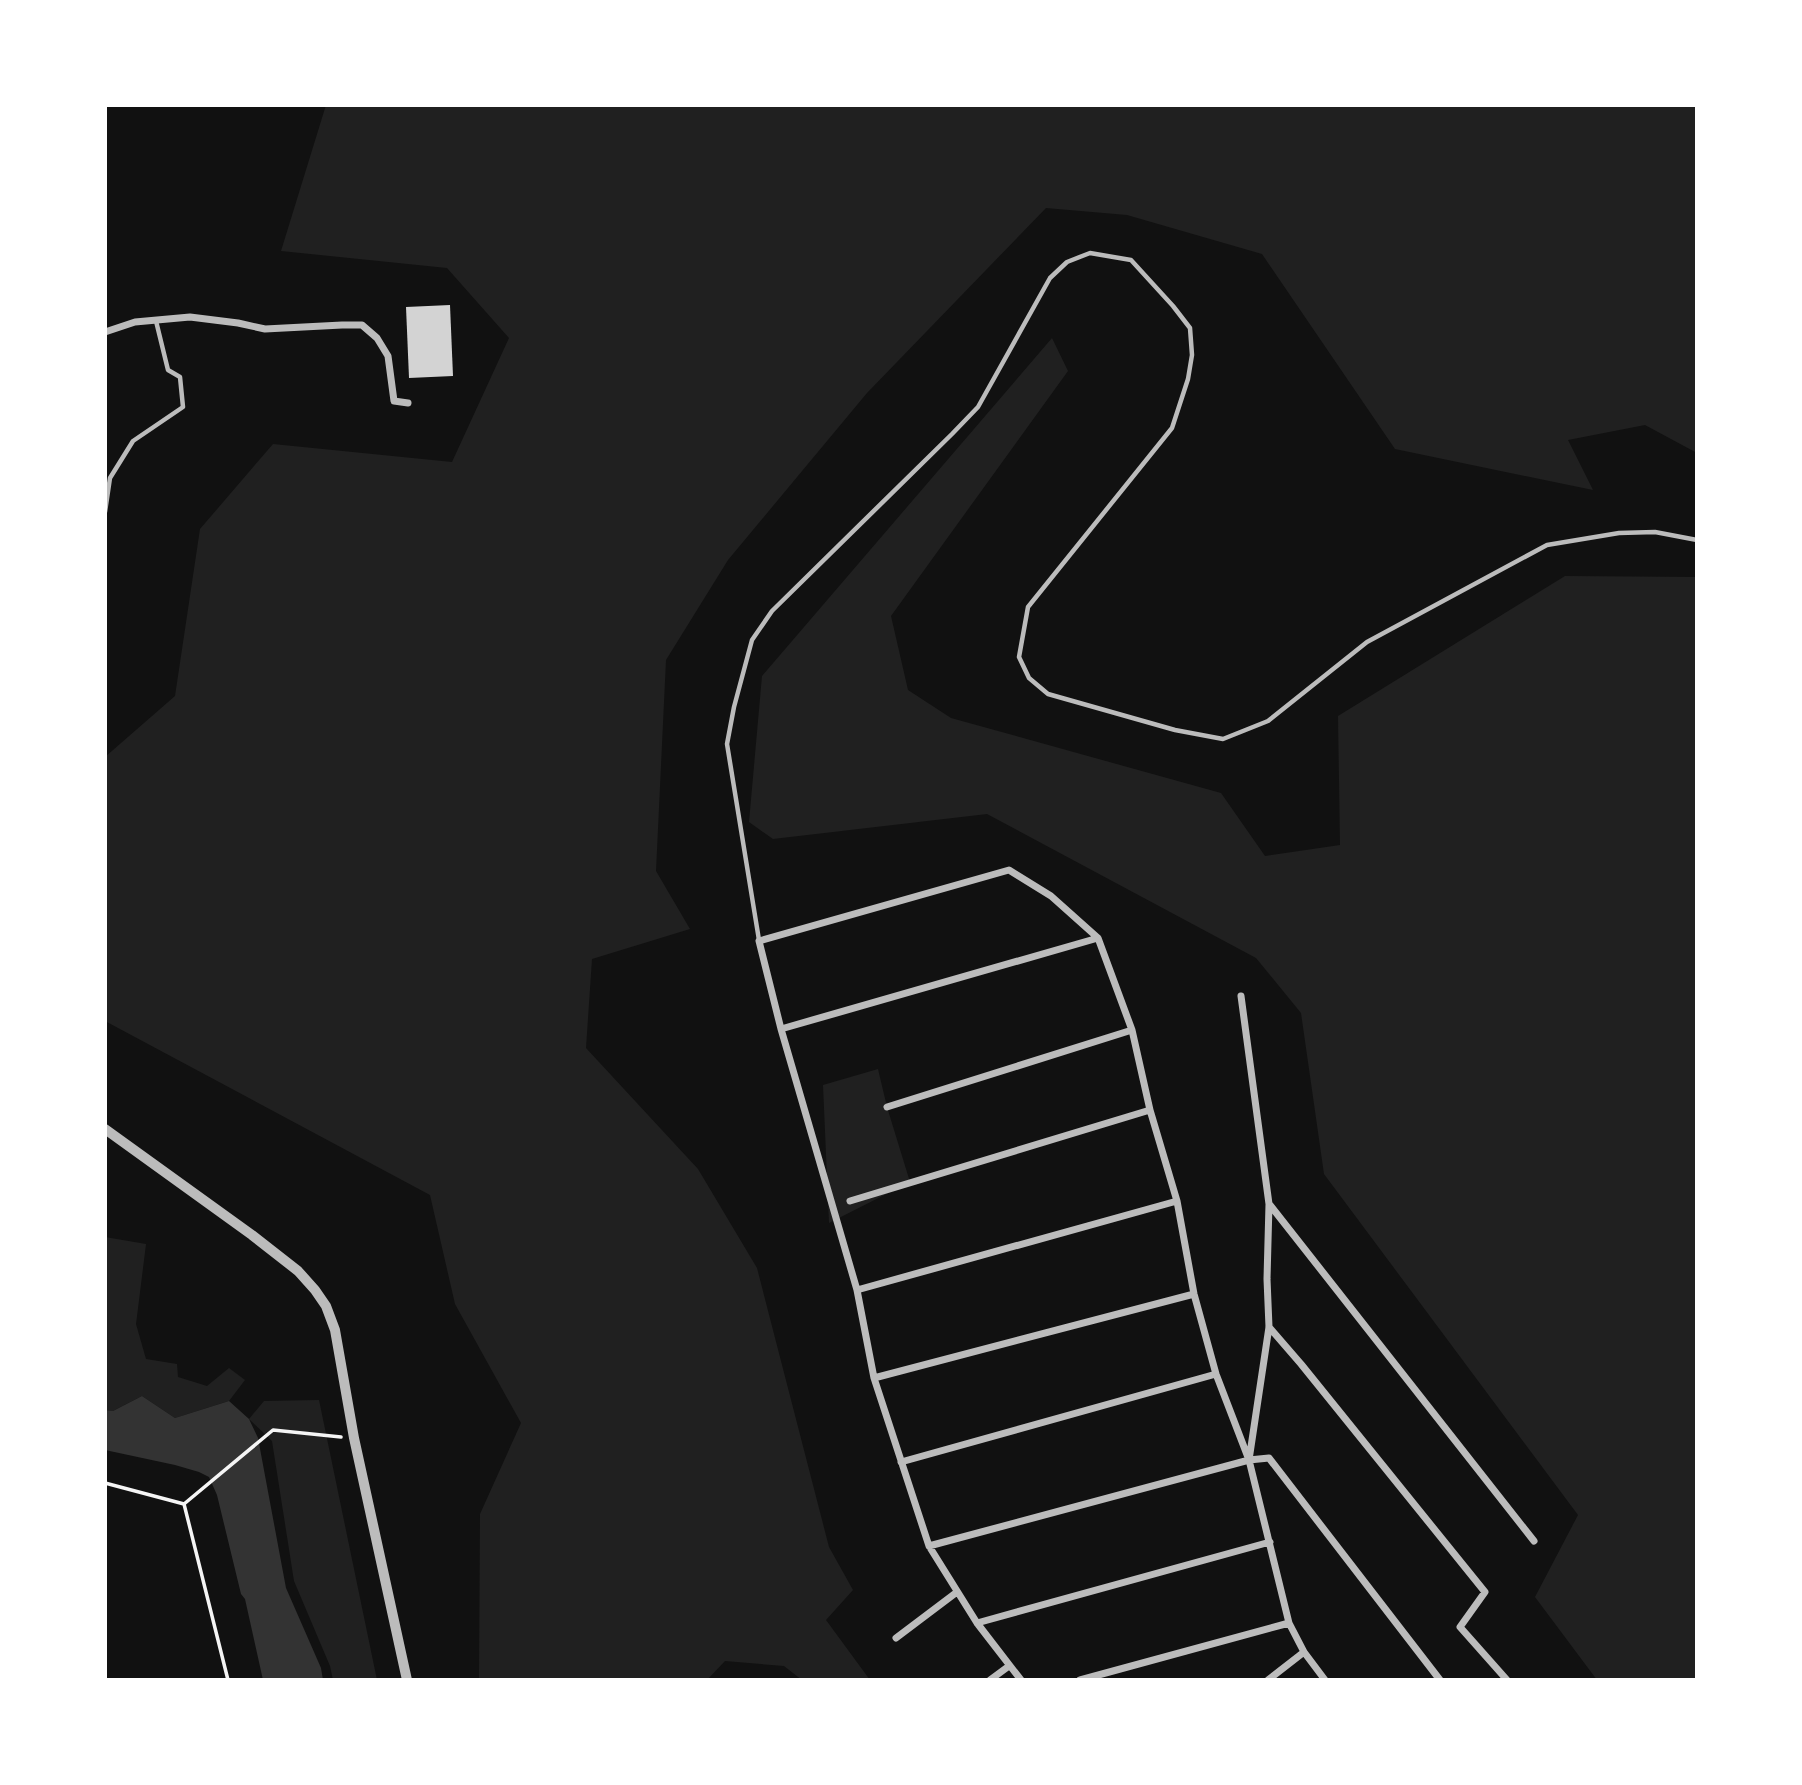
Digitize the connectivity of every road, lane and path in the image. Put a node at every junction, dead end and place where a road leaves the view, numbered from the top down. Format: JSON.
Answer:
{"nodes":[{"id":1,"x":155,"y":320,"type":"junction"},
{"id":2,"x":105,"y":332,"type":"edge"},
{"id":3,"x":408,"y":403,"type":"dead end"},
{"id":4,"x":105,"y":512,"type":"edge"},
{"id":5,"x":1697,"y":540,"type":"edge"},
{"id":6,"x":1098,"y":938,"type":"junction"},
{"id":7,"x":760,"y":941,"type":"junction"},
{"id":8,"x":1241,"y":996,"type":"dead end"},
{"id":9,"x":782,"y":1029,"type":"junction"},
{"id":10,"x":1132,"y":1030,"type":"junction"},
{"id":11,"x":887,"y":1107,"type":"dead end"},
{"id":12,"x":1150,"y":1110,"type":"junction"},
{"id":13,"x":105,"y":1129,"type":"edge"},
{"id":14,"x":850,"y":1200,"type":"dead end"},
{"id":15,"x":1177,"y":1201,"type":"junction"},
{"id":16,"x":1269,"y":1204,"type":"junction"},
{"id":17,"x":856,"y":1290,"type":"junction"},
{"id":18,"x":1194,"y":1294,"type":"junction"},
{"id":19,"x":1269,"y":1327,"type":"junction"},
{"id":20,"x":1216,"y":1374,"type":"junction"},
{"id":21,"x":874,"y":1378,"type":"junction"},
{"id":22,"x":354,"y":1438,"type":"junction"},
{"id":23,"x":1249,"y":1460,"type":"junction"},
{"id":24,"x":901,"y":1462,"type":"junction"},
{"id":25,"x":105,"y":1483,"type":"edge"},
{"id":26,"x":185,"y":1504,"type":"junction"},
{"id":27,"x":1534,"y":1541,"type":"dead end"},
{"id":28,"x":1270,"y":1542,"type":"junction"},
{"id":29,"x":929,"y":1546,"type":"junction"},
{"id":30,"x":957,"y":1592,"type":"junction"},
{"id":31,"x":977,"y":1623,"type":"junction"},
{"id":32,"x":1289,"y":1623,"type":"junction"},
{"id":33,"x":896,"y":1638,"type":"dead end"},
{"id":34,"x":1304,"y":1652,"type":"junction"},
{"id":35,"x":1009,"y":1666,"type":"junction"},
{"id":36,"x":228,"y":1680,"type":"edge"},
{"id":37,"x":407,"y":1680,"type":"edge"},
{"id":38,"x":990,"y":1680,"type":"edge"},
{"id":39,"x":1021,"y":1680,"type":"edge"},
{"id":40,"x":1080,"y":1680,"type":"edge"},
{"id":41,"x":1268,"y":1680,"type":"edge"},
{"id":42,"x":1325,"y":1680,"type":"edge"},
{"id":43,"x":1440,"y":1680,"type":"edge"},
{"id":44,"x":1507,"y":1680,"type":"edge"}],
"edges":[{"from":1,"to":2,"type":"street"},
{"from":1,"to":3,"type":"street"},
{"from":1,"to":4,"type":"lane"},
{"from":5,"to":7,"type":"lane"},
{"from":6,"to":7,"type":"street"},
{"from":6,"to":9,"type":"street"},
{"from":6,"to":10,"type":"street"},
{"from":7,"to":9,"type":"street"},
{"from":8,"to":16,"type":"street"},
{"from":9,"to":17,"type":"street"},
{"from":10,"to":11,"type":"street"},
{"from":10,"to":12,"type":"street"},
{"from":12,"to":14,"type":"street"},
{"from":12,"to":15,"type":"street"},
{"from":13,"to":22,"type":"street"},
{"from":15,"to":17,"type":"street"},
{"from":15,"to":18,"type":"street"},
{"from":16,"to":19,"type":"street"},
{"from":16,"to":27,"type":"street"},
{"from":17,"to":21,"type":"street"},
{"from":18,"to":20,"type":"street"},
{"from":18,"to":21,"type":"street"},
{"from":19,"to":23,"type":"street"},
{"from":19,"to":44,"type":"street"},
{"from":20,"to":23,"type":"street"},
{"from":20,"to":24,"type":"street"},
{"from":21,"to":24,"type":"street"},
{"from":22,"to":26,"type":"path"},
{"from":22,"to":37,"type":"street"},
{"from":23,"to":28,"type":"street"},
{"from":23,"to":29,"type":"street"},
{"from":23,"to":43,"type":"street"},
{"from":24,"to":29,"type":"street"},
{"from":25,"to":26,"type":"path"},
{"from":26,"to":36,"type":"path"},
{"from":28,"to":31,"type":"street"},
{"from":28,"to":32,"type":"street"},
{"from":29,"to":30,"type":"street"},
{"from":30,"to":31,"type":"street"},
{"from":30,"to":33,"type":"street"},
{"from":31,"to":35,"type":"street"},
{"from":32,"to":34,"type":"street"},
{"from":32,"to":40,"type":"street"},
{"from":34,"to":41,"type":"street"},
{"from":34,"to":42,"type":"street"},
{"from":35,"to":38,"type":"street"},
{"from":35,"to":39,"type":"street"}]}
